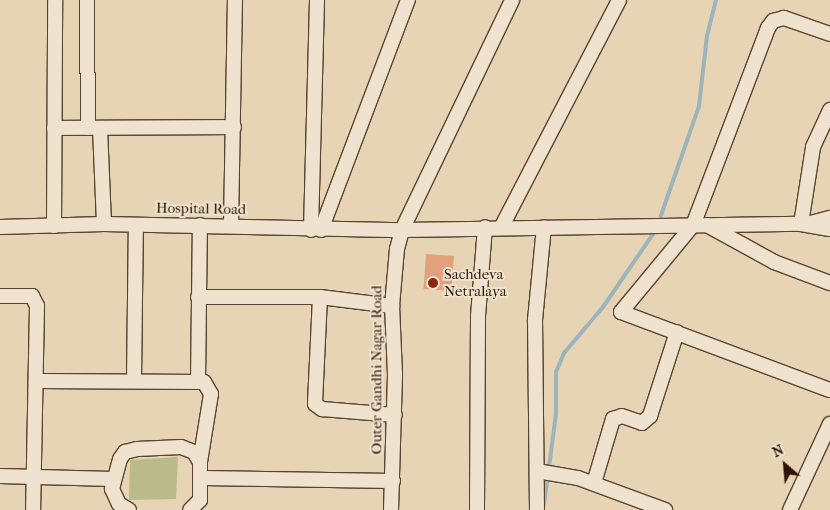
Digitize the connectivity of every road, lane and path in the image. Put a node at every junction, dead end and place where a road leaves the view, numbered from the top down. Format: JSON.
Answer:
{"nodes":[{"id":1,"x":55,"y":0,"type":"edge"},
{"id":2,"x":87,"y":0,"type":"edge"},
{"id":3,"x":234,"y":0,"type":"edge"},
{"id":4,"x":317,"y":0,"type":"edge"},
{"id":5,"x":408,"y":0,"type":"edge"},
{"id":6,"x":512,"y":0,"type":"edge"},
{"id":7,"x":619,"y":0,"type":"edge"},
{"id":8,"x":830,"y":34,"type":"edge"},
{"id":9,"x":830,"y":110,"type":"edge"},
{"id":10,"x":54,"y":128,"type":"junction"},
{"id":11,"x":94,"y":128,"type":"junction"},
{"id":12,"x":234,"y":128,"type":"junction"},
{"id":13,"x":830,"y":218,"type":"edge"},
{"id":14,"x":104,"y":224,"type":"junction"},
{"id":15,"x":136,"y":224,"type":"junction"},
{"id":16,"x":804,"y":224,"type":"junction"},
{"id":17,"x":200,"y":225,"type":"junction"},
{"id":18,"x":694,"y":225,"type":"junction"},
{"id":19,"x":54,"y":226,"type":"junction"},
{"id":20,"x":231,"y":226,"type":"junction"},
{"id":21,"x":502,"y":226,"type":"junction"},
{"id":22,"x":485,"y":227,"type":"junction"},
{"id":23,"x":544,"y":227,"type":"junction"},
{"id":24,"x":0,"y":228,"type":"edge"},
{"id":25,"x":830,"y":229,"type":"edge"},
{"id":26,"x":316,"y":230,"type":"junction"},
{"id":27,"x":402,"y":230,"type":"junction"},
{"id":28,"x":830,"y":283,"type":"edge"},
{"id":29,"x":0,"y":296,"type":"edge"},
{"id":30,"x":198,"y":296,"type":"junction"},
{"id":31,"x":320,"y":297,"type":"junction"},
{"id":32,"x":392,"y":306,"type":"junction"},
{"id":33,"x":677,"y":332,"type":"junction"},
{"id":34,"x":134,"y":380,"type":"junction"},
{"id":35,"x":36,"y":381,"type":"junction"},
{"id":36,"x":198,"y":382,"type":"junction"},
{"id":37,"x":830,"y":390,"type":"edge"},
{"id":38,"x":395,"y":415,"type":"junction"},
{"id":39,"x":830,"y":424,"type":"edge"},
{"id":40,"x":200,"y":462,"type":"junction"},
{"id":41,"x":540,"y":471,"type":"junction"},
{"id":42,"x":0,"y":476,"type":"edge"},
{"id":43,"x":32,"y":476,"type":"junction"},
{"id":44,"x":202,"y":478,"type":"junction"},
{"id":45,"x":112,"y":479,"type":"junction"},
{"id":46,"x":393,"y":482,"type":"junction"},
{"id":47,"x":594,"y":483,"type":"junction"},
{"id":48,"x":33,"y":510,"type":"edge"},
{"id":49,"x":129,"y":510,"type":"edge"},
{"id":50,"x":190,"y":510,"type":"edge"},
{"id":51,"x":391,"y":510,"type":"edge"},
{"id":52,"x":477,"y":510,"type":"edge"},
{"id":53,"x":537,"y":510,"type":"edge"},
{"id":54,"x":665,"y":510,"type":"edge"},
{"id":55,"x":790,"y":510,"type":"edge"}],
"edges":[{"from":1,"to":10,"type":"street"},
{"from":2,"to":11,"type":"street"},
{"from":3,"to":12,"type":"street"},
{"from":4,"to":26,"type":"street"},
{"from":5,"to":26,"type":"street"},
{"from":6,"to":27,"type":"street","name":"Outer Gandhi Nagar Road"},
{"from":7,"to":21,"type":"street"},
{"from":8,"to":18,"type":"street"},
{"from":9,"to":16,"type":"street"},
{"from":10,"to":11,"type":"street"},
{"from":10,"to":19,"type":"street"},
{"from":11,"to":12,"type":"street"},
{"from":11,"to":14,"type":"street"},
{"from":12,"to":20,"type":"street"},
{"from":13,"to":16,"type":"street"},
{"from":14,"to":15,"type":"street","name":"Hospital Road"},
{"from":14,"to":19,"type":"street","name":"Hospital Road"},
{"from":15,"to":17,"type":"street","name":"Hospital Road"},
{"from":15,"to":34,"type":"street"},
{"from":16,"to":18,"type":"street","name":"Hospital Road"},
{"from":16,"to":25,"type":"street"},
{"from":17,"to":20,"type":"street","name":"Hospital Road"},
{"from":17,"to":30,"type":"street"},
{"from":18,"to":23,"type":"street","name":"Hospital Road"},
{"from":18,"to":28,"type":"street"},
{"from":18,"to":33,"type":"street"},
{"from":19,"to":24,"type":"street","name":"Hospital Road"},
{"from":20,"to":26,"type":"street","name":"Hospital Road"},
{"from":21,"to":22,"type":"street","name":"Hospital Road"},
{"from":21,"to":23,"type":"street","name":"Hospital Road"},
{"from":22,"to":27,"type":"street","name":"Hospital Road"},
{"from":22,"to":52,"type":"street"},
{"from":23,"to":41,"type":"street"},
{"from":26,"to":27,"type":"street","name":"Hospital Road"},
{"from":27,"to":32,"type":"street","name":"Outer Gandhi Nagar Road"},
{"from":29,"to":35,"type":"street"},
{"from":30,"to":31,"type":"street"},
{"from":30,"to":36,"type":"street"},
{"from":31,"to":32,"type":"street"},
{"from":31,"to":38,"type":"street"},
{"from":32,"to":38,"type":"street","name":"Outer Gandhi Nagar Road"},
{"from":33,"to":37,"type":"street"},
{"from":33,"to":47,"type":"street"},
{"from":34,"to":35,"type":"street"},
{"from":34,"to":36,"type":"street"},
{"from":35,"to":43,"type":"street"},
{"from":36,"to":40,"type":"street"},
{"from":38,"to":46,"type":"street","name":"Outer Gandhi Nagar Road"},
{"from":39,"to":55,"type":"street"},
{"from":40,"to":44,"type":"street"},
{"from":40,"to":45,"type":"street"},
{"from":41,"to":47,"type":"street"},
{"from":41,"to":53,"type":"street"},
{"from":42,"to":43,"type":"street"},
{"from":43,"to":45,"type":"street"},
{"from":43,"to":48,"type":"street"},
{"from":44,"to":46,"type":"street"},
{"from":44,"to":50,"type":"street"},
{"from":45,"to":49,"type":"street"},
{"from":46,"to":51,"type":"street","name":"Outer Gandhi Nagar Road"},
{"from":47,"to":54,"type":"street"}]}
